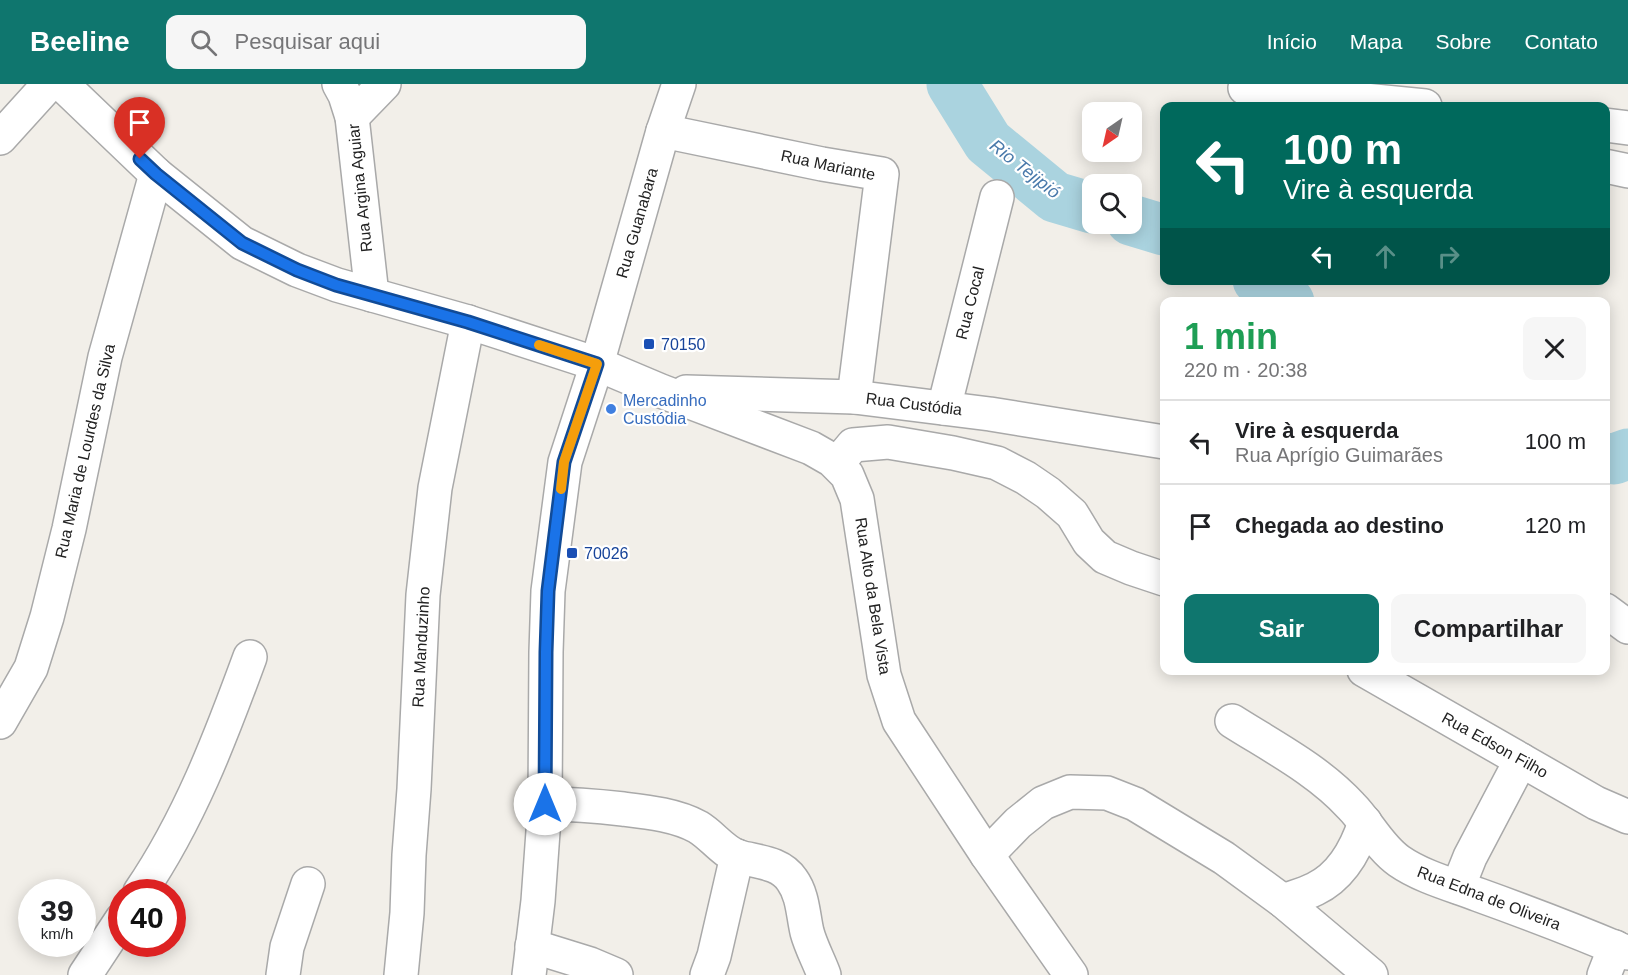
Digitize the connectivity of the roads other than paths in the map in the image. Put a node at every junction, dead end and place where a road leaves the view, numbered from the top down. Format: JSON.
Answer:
{"nodes":[{"id":1,"x":49,"y":84,"type":"edge"},
{"id":2,"x":62,"y":84,"type":"edge"},
{"id":3,"x":339,"y":84,"type":"edge"},
{"id":4,"x":384,"y":84,"type":"edge"},
{"id":5,"x":680,"y":84,"type":"edge"},
{"id":6,"x":1239,"y":86,"type":"edge"},
{"id":7,"x":1313,"y":102,"type":"edge"},
{"id":8,"x":1388,"y":102,"type":"edge"},
{"id":9,"x":352,"y":117,"type":"junction"},
{"id":10,"x":1610,"y":126,"type":"edge"},
{"id":11,"x":1628,"y":128,"type":"edge"},
{"id":12,"x":663,"y":131,"type":"junction"},
{"id":13,"x":0,"y":138,"type":"edge"},
{"id":14,"x":1610,"y":167,"type":"edge"},
{"id":15,"x":1628,"y":171,"type":"edge"},
{"id":16,"x":156,"y":174,"type":"junction"},
{"id":17,"x":997,"y":197,"type":"dead end"},
{"id":18,"x":372,"y":295,"type":"junction"},
{"id":19,"x":468,"y":322,"type":"junction"},
{"id":20,"x":597,"y":364,"type":"junction"},
{"id":21,"x":661,"y":391,"type":"junction"},
{"id":22,"x":854,"y":397,"type":"junction"},
{"id":23,"x":944,"y":408,"type":"junction"},
{"id":24,"x":1160,"y":441,"type":"edge"},
{"id":25,"x":837,"y":464,"type":"junction"},
{"id":26,"x":1160,"y":578,"type":"edge"},
{"id":27,"x":1610,"y":614,"type":"edge"},
{"id":28,"x":1628,"y":627,"type":"edge"},
{"id":29,"x":250,"y":657,"type":"dead end"},
{"id":30,"x":1373,"y":675,"type":"edge"},
{"id":31,"x":1232,"y":721,"type":"dead end"},
{"id":32,"x":0,"y":723,"type":"edge"},
{"id":33,"x":1521,"y":760,"type":"junction"},
{"id":34,"x":545,"y":804,"type":"junction"},
{"id":35,"x":1628,"y":817,"type":"edge"},
{"id":36,"x":1365,"y":822,"type":"junction"},
{"id":37,"x":987,"y":855,"type":"junction"},
{"id":38,"x":737,"y":856,"type":"junction"},
{"id":39,"x":148,"y":879,"type":"edge"},
{"id":40,"x":308,"y":884,"type":"dead end"},
{"id":41,"x":1458,"y":887,"type":"junction"},
{"id":42,"x":1284,"y":901,"type":"junction"},
{"id":43,"x":807,"y":933,"type":"junction"},
{"id":44,"x":108,"y":940,"type":"edge"},
{"id":45,"x":1616,"y":958,"type":"edge"},
{"id":46,"x":531,"y":961,"type":"edge"},
{"id":47,"x":1352,"y":969,"type":"edge"},
{"id":48,"x":85,"y":975,"type":"edge"},
{"id":49,"x":283,"y":975,"type":"edge"},
{"id":50,"x":401,"y":975,"type":"edge"},
{"id":51,"x":616,"y":975,"type":"edge"},
{"id":52,"x":707,"y":975,"type":"edge"},
{"id":53,"x":804,"y":975,"type":"edge"},
{"id":54,"x":824,"y":975,"type":"edge"},
{"id":55,"x":1071,"y":975,"type":"edge"}],
"edges":[{"from":1,"to":13,"type":"street"},
{"from":2,"to":16,"type":"street","name":"Rua Alto da Bela Vista"},
{"from":3,"to":9,"type":"street","name":"Rua Argina Aguiar"},
{"from":4,"to":9,"type":"street"},
{"from":5,"to":12,"type":"street","name":"Rua Guanabara"},
{"from":6,"to":7,"type":"street"},
{"from":6,"to":8,"type":"street"},
{"from":9,"to":18,"type":"street","name":"Rua Argina Aguiar"},
{"from":10,"to":11,"type":"street"},
{"from":12,"to":20,"type":"street","name":"Rua Guanabara"},
{"from":12,"to":22,"type":"street","name":"Rua Mariante"},
{"from":14,"to":15,"type":"street"},
{"from":16,"to":18,"type":"street","name":"Rua Alto da Bela Vista"},
{"from":16,"to":32,"type":"street","name":"Rua Maria de Lourdes da Silva"},
{"from":17,"to":23,"type":"street","name":"Rua Cocal"},
{"from":18,"to":19,"type":"street","name":"Rua Alto da Bela Vista"},
{"from":19,"to":20,"type":"street","name":"Rua Alto da Bela Vista"},
{"from":19,"to":50,"type":"street","name":"Rua Manduzinho"},
{"from":20,"to":21,"type":"street","name":"Rua Alto da Bela Vista"},
{"from":20,"to":34,"type":"street","name":"Rua Guanabara"},
{"from":21,"to":22,"type":"street","name":"Rua Custódia"},
{"from":21,"to":25,"type":"street","name":"Rua Alto da Bela Vista"},
{"from":22,"to":23,"type":"street","name":"Rua Custódia"},
{"from":23,"to":24,"type":"street","name":"Rua Custódia"},
{"from":25,"to":26,"type":"street"},
{"from":25,"to":37,"type":"street","name":"Rua Alto da Bela Vista"},
{"from":27,"to":28,"type":"street"},
{"from":29,"to":39,"type":"street"},
{"from":30,"to":33,"type":"street","name":"Rua Edson Filho"},
{"from":31,"to":36,"type":"street","name":"Rua Edna de Oliveira"},
{"from":33,"to":35,"type":"street","name":"Rua Edson Filho"},
{"from":33,"to":41,"type":"street"},
{"from":34,"to":38,"type":"street"},
{"from":34,"to":46,"type":"street","name":"Rua Guanabara"},
{"from":36,"to":41,"type":"street","name":"Rua Edna de Oliveira"},
{"from":36,"to":42,"type":"street"},
{"from":37,"to":42,"type":"street"},
{"from":37,"to":55,"type":"street","name":"Rua Alto da Bela Vista"},
{"from":38,"to":43,"type":"street"},
{"from":38,"to":52,"type":"street"},
{"from":40,"to":49,"type":"street"},
{"from":41,"to":45,"type":"street","name":"Rua Edna de Oliveira"},
{"from":42,"to":47,"type":"street"},
{"from":43,"to":53,"type":"street"},
{"from":43,"to":54,"type":"street"},
{"from":44,"to":48,"type":"street"},
{"from":46,"to":51,"type":"street"}]}
